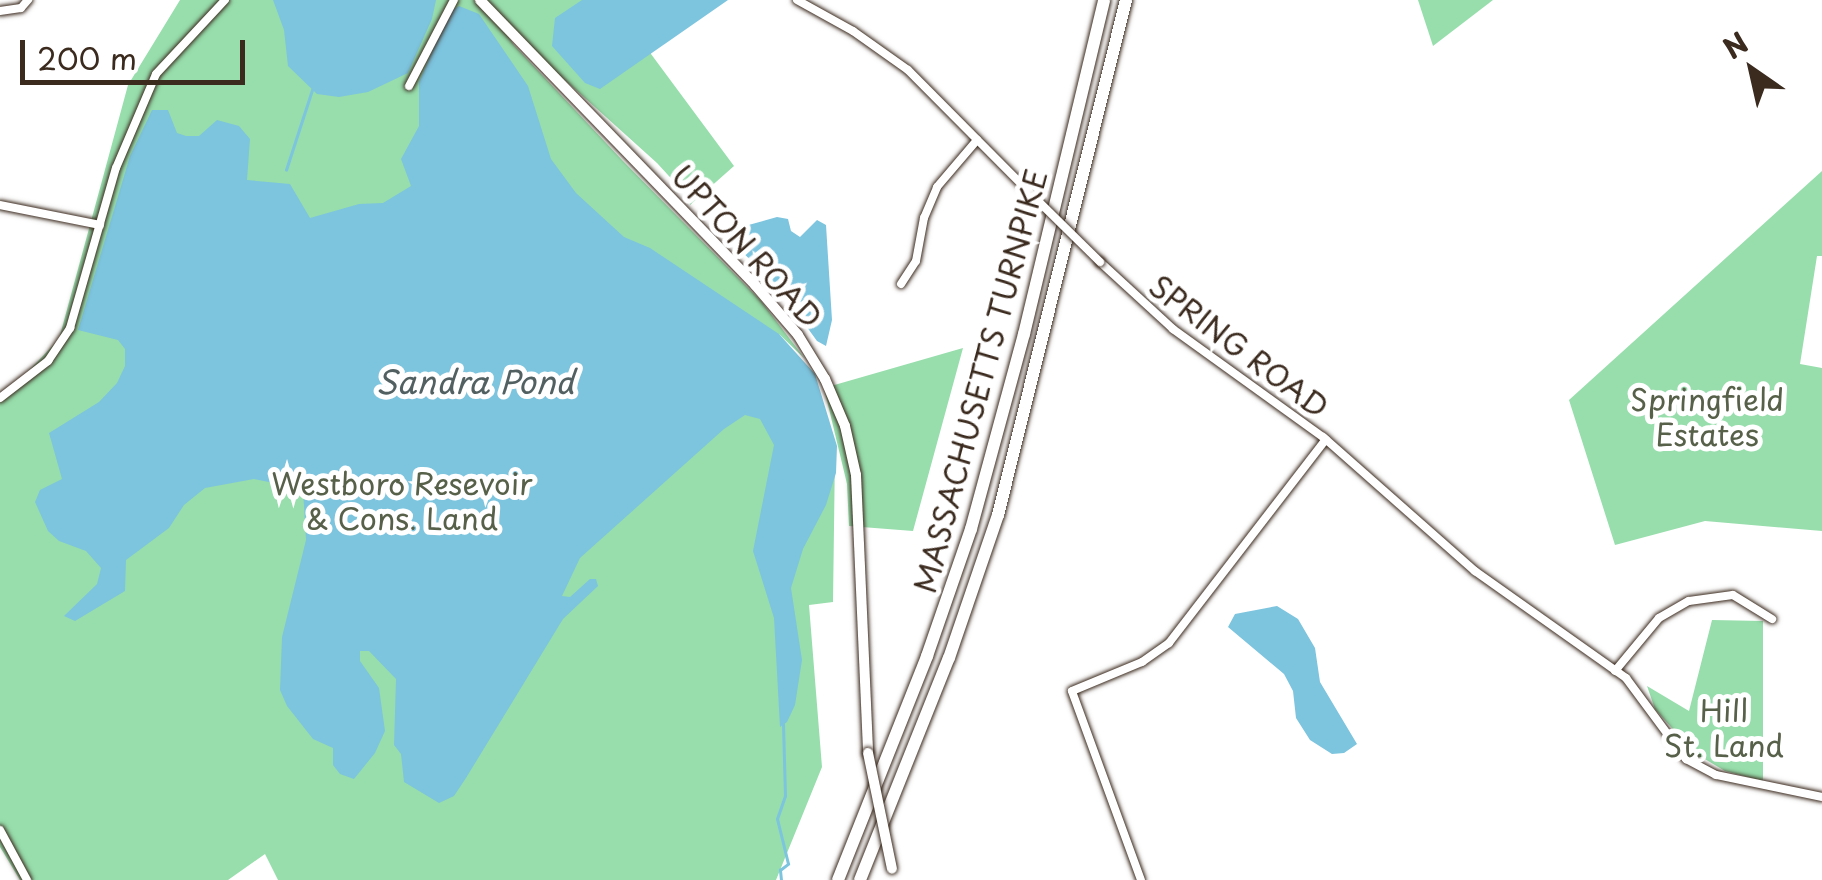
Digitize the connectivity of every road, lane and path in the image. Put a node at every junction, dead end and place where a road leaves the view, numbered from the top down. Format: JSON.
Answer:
{"nodes":[{"id":1,"x":225,"y":0,"type":"edge"},
{"id":2,"x":454,"y":0,"type":"edge"},
{"id":3,"x":480,"y":0,"type":"edge"},
{"id":4,"x":796,"y":0,"type":"edge"},
{"id":5,"x":1104,"y":0,"type":"edge"},
{"id":6,"x":1126,"y":0,"type":"edge"},
{"id":7,"x":25,"y":3,"type":"edge"},
{"id":8,"x":0,"y":11,"type":"edge"},
{"id":9,"x":409,"y":86,"type":"dead end"},
{"id":10,"x":977,"y":140,"type":"junction"},
{"id":11,"x":0,"y":205,"type":"edge"},
{"id":12,"x":100,"y":226,"type":"junction"},
{"id":13,"x":901,"y":284,"type":"dead end"},
{"id":14,"x":0,"y":398,"type":"edge"},
{"id":15,"x":1326,"y":440,"type":"junction"},
{"id":16,"x":1772,"y":619,"type":"dead end"},
{"id":17,"x":1615,"y":670,"type":"junction"},
{"id":18,"x":1822,"y":796,"type":"edge"},
{"id":19,"x":0,"y":830,"type":"edge"},
{"id":20,"x":894,"y":875,"type":"edge"},
{"id":21,"x":28,"y":880,"type":"edge"},
{"id":22,"x":838,"y":880,"type":"edge"},
{"id":23,"x":860,"y":880,"type":"edge"},
{"id":24,"x":1141,"y":880,"type":"edge"}],
"edges":[{"from":1,"to":12,"type":"street"},
{"from":2,"to":9,"type":"street"},
{"from":3,"to":20,"type":"main road","name":"UPTON ROAD","bridge":true},
{"from":4,"to":10,"type":"street","name":"SPRING ROAD"},
{"from":5,"to":22,"type":"highway","name":"MASSACHUSETTS TURNPIKE"},
{"from":6,"to":23,"type":"highway","name":"MASSACHUSETTS TURNPIKE"},
{"from":7,"to":8,"type":"street"},
{"from":10,"to":13,"type":"street"},
{"from":10,"to":15,"type":"street","name":"SPRING ROAD","bridge":true},
{"from":11,"to":12,"type":"street"},
{"from":12,"to":14,"type":"street"},
{"from":15,"to":17,"type":"street","name":"SPRING ROAD"},
{"from":15,"to":24,"type":"street"},
{"from":16,"to":17,"type":"street"},
{"from":17,"to":18,"type":"street","name":"SPRING ROAD"},
{"from":19,"to":21,"type":"street"}]}
